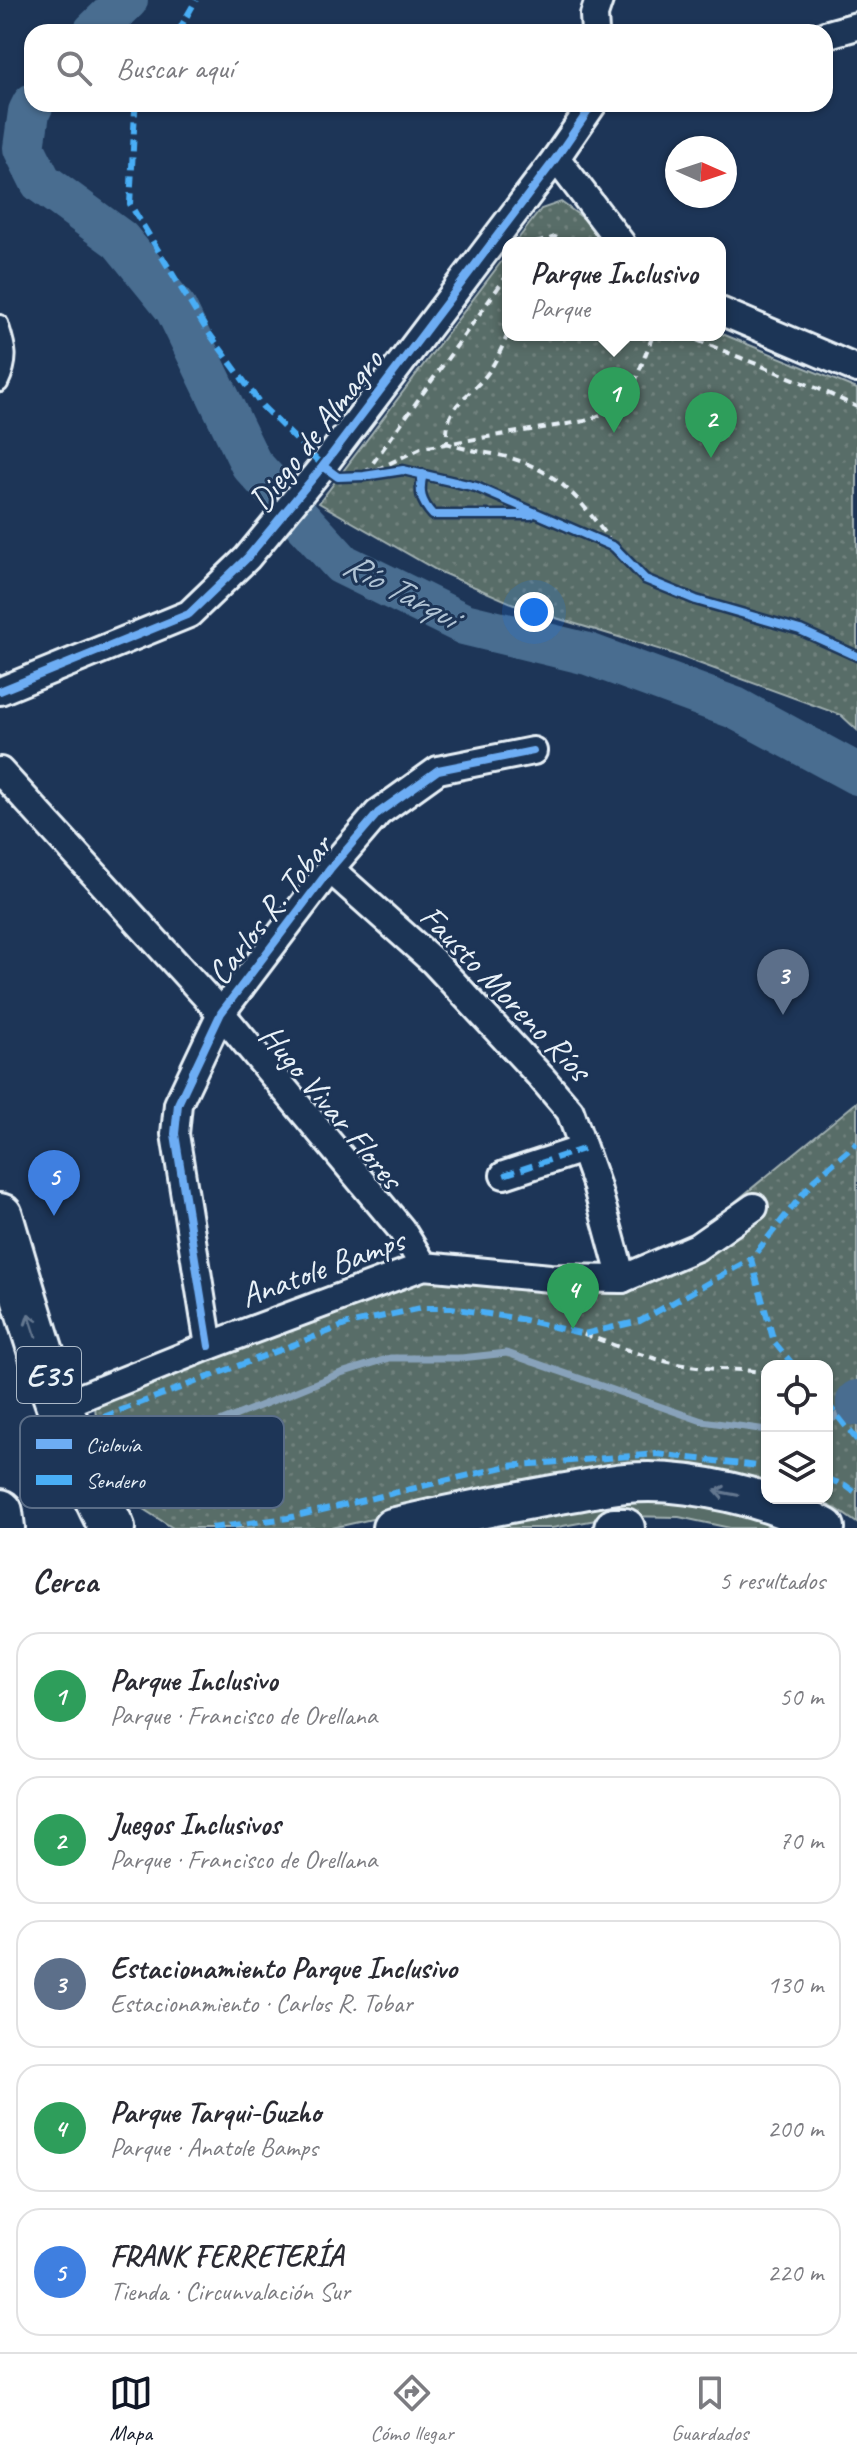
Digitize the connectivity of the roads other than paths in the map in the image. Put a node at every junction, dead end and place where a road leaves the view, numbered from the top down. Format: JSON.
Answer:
{"nodes":[{"id":1,"x":599,"y":0,"type":"edge"},
{"id":2,"x":595,"y":24,"type":"edge"},
{"id":3,"x":857,"y":26,"type":"edge"},
{"id":4,"x":833,"y":33,"type":"edge"},
{"id":5,"x":588,"y":112,"type":"edge"},
{"id":6,"x":556,"y":158,"type":"junction"},
{"id":7,"x":616,"y":237,"type":"edge"},
{"id":8,"x":726,"y":314,"type":"edge"},
{"id":9,"x":0,"y":323,"type":"edge"},
{"id":10,"x":857,"y":369,"type":"edge"},
{"id":11,"x":0,"y":384,"type":"edge"},
{"id":12,"x":0,"y":691,"type":"edge"},
{"id":13,"x":533,"y":751,"type":"dead end"},
{"id":14,"x":0,"y":771,"type":"edge"},
{"id":15,"x":330,"y":869,"type":"junction"},
{"id":16,"x":221,"y":1013,"type":"junction"},
{"id":17,"x":583,"y":1149,"type":"junction"},
{"id":18,"x":504,"y":1175,"type":"dead end"},
{"id":19,"x":754,"y":1207,"type":"dead end"},
{"id":20,"x":0,"y":1216,"type":"edge"},
{"id":21,"x":424,"y":1266,"type":"junction"},
{"id":22,"x":622,"y":1279,"type":"junction"},
{"id":23,"x":209,"y":1346,"type":"junction"},
{"id":24,"x":60,"y":1406,"type":"junction"},
{"id":25,"x":64,"y":1416,"type":"edge"},
{"id":26,"x":102,"y":1508,"type":"edge"},
{"id":27,"x":0,"y":1512,"type":"edge"},
{"id":28,"x":2,"y":1528,"type":"edge"},
{"id":29,"x":112,"y":1528,"type":"edge"},
{"id":30,"x":392,"y":1528,"type":"edge"},
{"id":31,"x":614,"y":1528,"type":"edge"},
{"id":32,"x":625,"y":1528,"type":"edge"},
{"id":33,"x":825,"y":1528,"type":"edge"}],
"edges":[{"from":1,"to":2,"type":"street"},
{"from":3,"to":4,"type":"street"},
{"from":5,"to":6,"type":"street","name":"Diego de Almagro"},
{"from":6,"to":7,"type":"street"},
{"from":6,"to":12,"type":"street","name":"Diego de Almagro"},
{"from":8,"to":10,"type":"street"},
{"from":9,"to":11,"type":"lane"},
{"from":13,"to":15,"type":"street","name":"Carlos R. Tobar"},
{"from":14,"to":16,"type":"street","name":"Hugo Vivar Flores"},
{"from":15,"to":16,"type":"street","name":"Carlos R. Tobar"},
{"from":15,"to":17,"type":"street","name":"Fausto Moreno Ríos"},
{"from":16,"to":21,"type":"street","name":"Hugo Vivar Flores"},
{"from":16,"to":23,"type":"street","name":"Carlos R. Tobar"},
{"from":17,"to":18,"type":"street"},
{"from":17,"to":22,"type":"street","name":"Fausto Moreno Ríos"},
{"from":19,"to":22,"type":"street"},
{"from":24,"to":20,"type":"highway","number":"E35","one_way":true},
{"from":21,"to":22,"type":"street","name":"Anatole Bamps"},
{"from":21,"to":23,"type":"street","name":"Anatole Bamps"},
{"from":23,"to":24,"type":"street","name":"Anatole Bamps"},
{"from":24,"to":25,"type":"highway","number":"E35"},
{"from":26,"to":29,"type":"highway","number":"E35"},
{"from":27,"to":28,"type":"highway"},
{"from":33,"to":30,"type":"main road","one_way":true},
{"from":31,"to":32,"type":"main road"}]}
